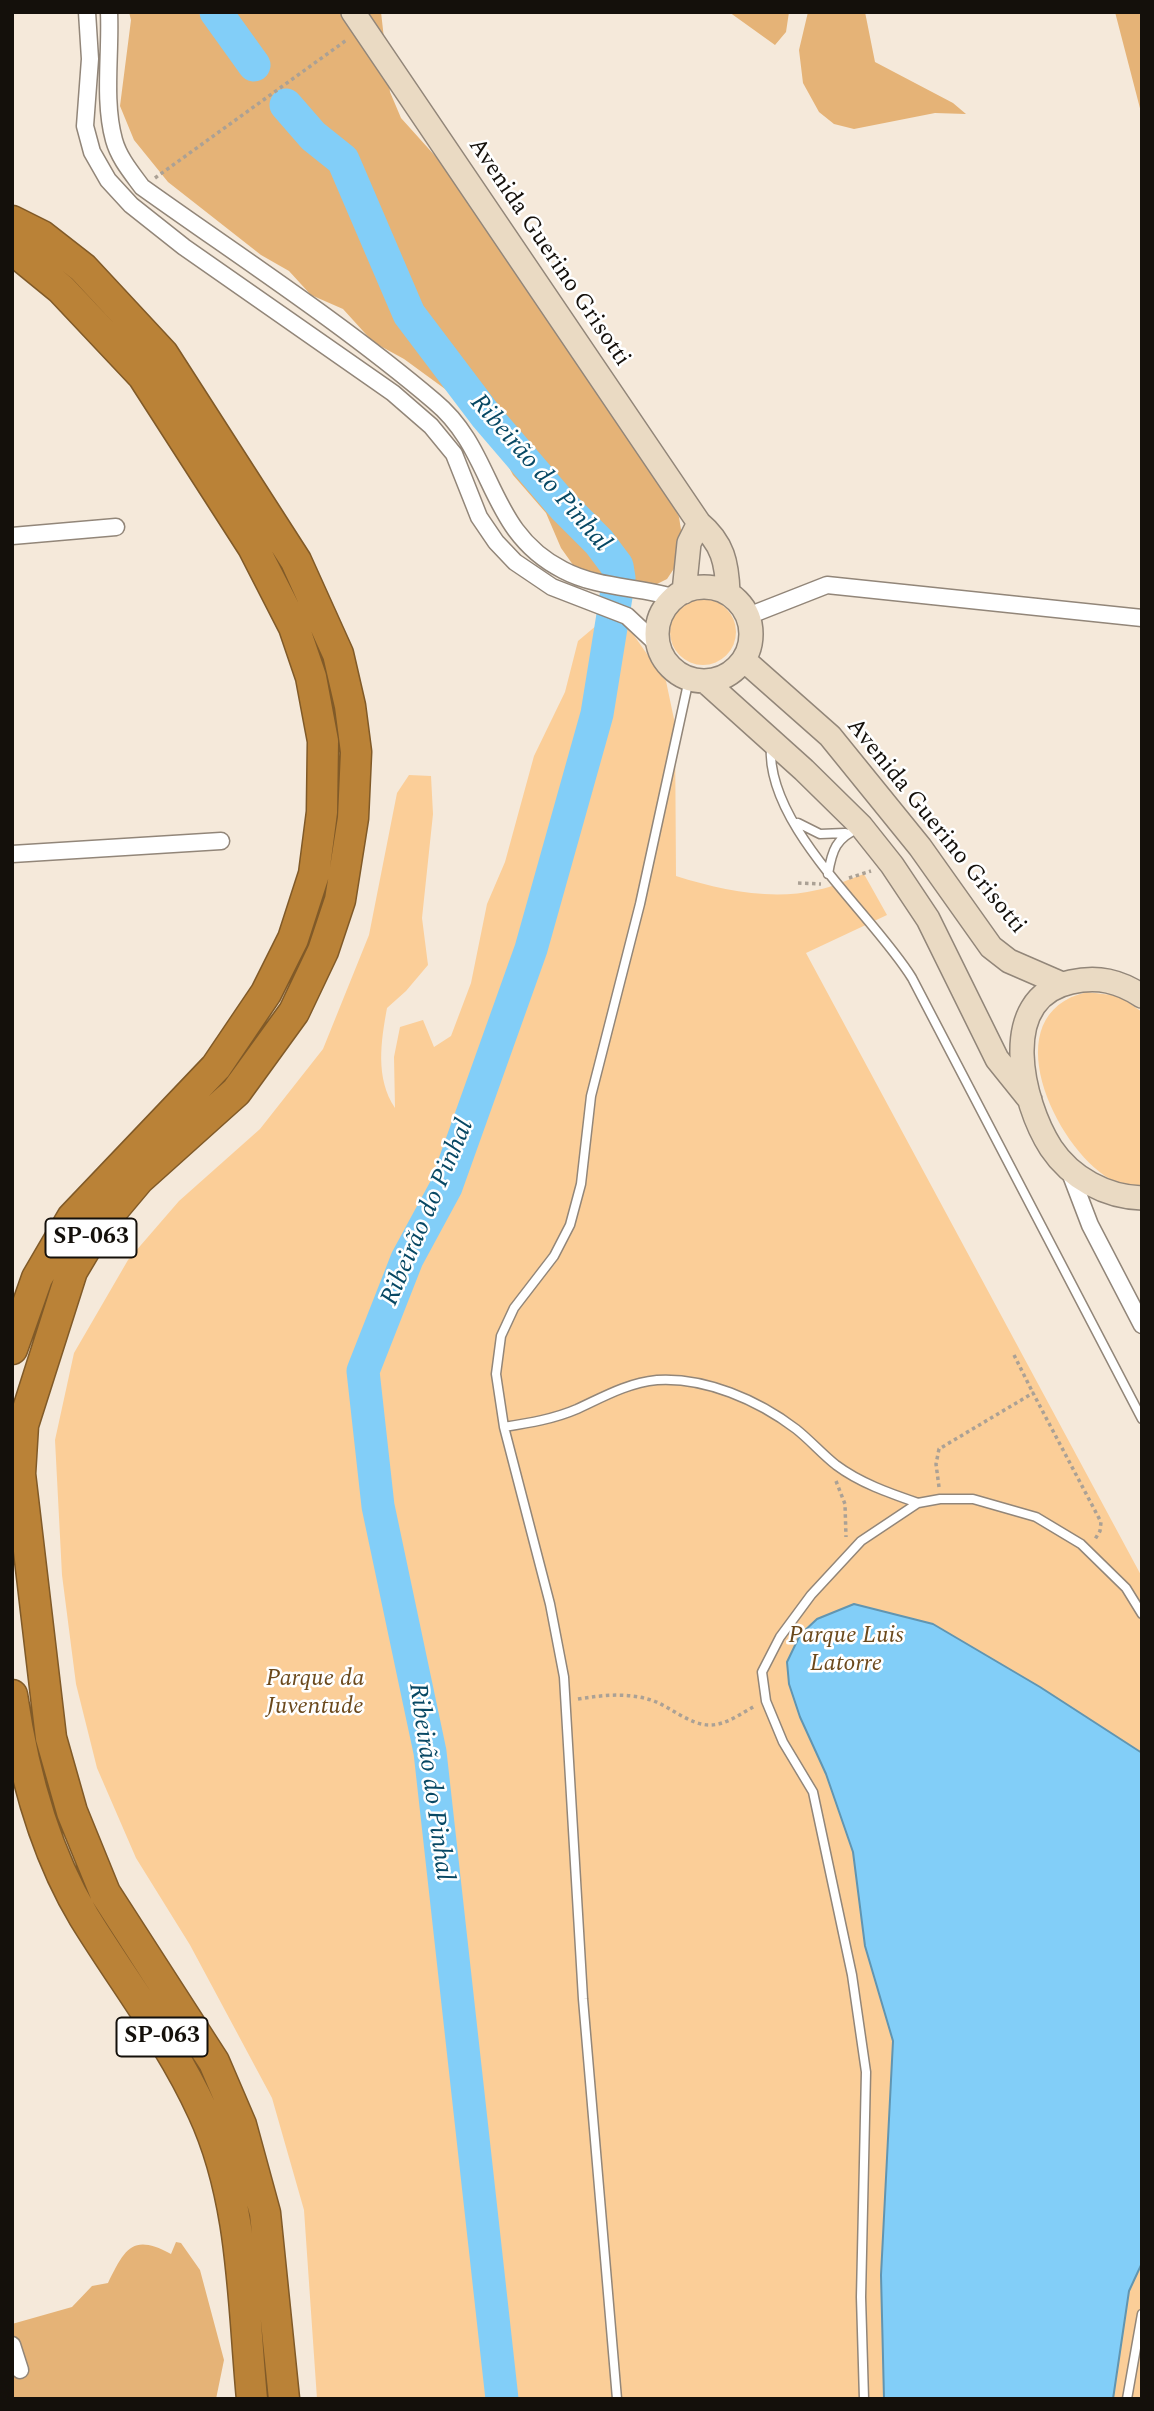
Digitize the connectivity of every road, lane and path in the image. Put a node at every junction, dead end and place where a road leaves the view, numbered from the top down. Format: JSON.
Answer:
{"nodes":[{"id":1,"x":87,"y":12,"type":"edge"},
{"id":2,"x":109,"y":12,"type":"edge"},
{"id":3,"x":358,"y":20,"type":"edge"},
{"id":4,"x":142,"y":187,"type":"junction"},
{"id":5,"x":12,"y":221,"type":"edge"},
{"id":6,"x":12,"y":249,"type":"edge"},
{"id":7,"x":699,"y":523,"type":"junction"},
{"id":8,"x":116,"y":527,"type":"dead end"},
{"id":9,"x":12,"y":536,"type":"edge"},
{"id":10,"x":728,"y":593,"type":"junction"},
{"id":11,"x":680,"y":595,"type":"junction"},
{"id":12,"x":748,"y":616,"type":"junction"},
{"id":13,"x":1142,"y":618,"type":"edge"},
{"id":14,"x":659,"y":645,"type":"junction"},
{"id":15,"x":744,"y":660,"type":"junction"},
{"id":16,"x":697,"y":680,"type":"junction"},
{"id":17,"x":771,"y":742,"type":"junction"},
{"id":18,"x":793,"y":819,"type":"junction"},
{"id":19,"x":853,"y":830,"type":"junction"},
{"id":20,"x":221,"y":841,"type":"dead end"},
{"id":21,"x":12,"y":854,"type":"edge"},
{"id":22,"x":828,"y":874,"type":"junction"},
{"id":23,"x":1142,"y":978,"type":"edge"},
{"id":24,"x":1115,"y":981,"type":"junction"},
{"id":25,"x":1062,"y":984,"type":"junction"},
{"id":26,"x":1142,"y":996,"type":"edge"},
{"id":27,"x":1030,"y":1100,"type":"junction"},
{"id":28,"x":1067,"y":1165,"type":"junction"},
{"id":29,"x":1142,"y":1198,"type":"edge"},
{"id":30,"x":1142,"y":1325,"type":"edge"},
{"id":31,"x":12,"y":1349,"type":"edge"},
{"id":32,"x":1014,"y":1355,"type":"dead end"},
{"id":33,"x":1033,"y":1394,"type":"junction"},
{"id":34,"x":1142,"y":1419,"type":"edge"},
{"id":35,"x":504,"y":1427,"type":"junction"},
{"id":36,"x":826,"y":1456,"type":"junction"},
{"id":37,"x":940,"y":1499,"type":"junction"},
{"id":38,"x":918,"y":1503,"type":"junction"},
{"id":39,"x":1087,"y":1550,"type":"junction"},
{"id":40,"x":843,"y":1561,"type":"junction"},
{"id":41,"x":1142,"y":1614,"type":"edge"},
{"id":42,"x":12,"y":1695,"type":"edge"},
{"id":43,"x":565,"y":1700,"type":"junction"},
{"id":44,"x":766,"y":1701,"type":"junction"},
{"id":45,"x":1142,"y":2314,"type":"edge"},
{"id":46,"x":12,"y":2345,"type":"edge"},
{"id":47,"x":20,"y":2370,"type":"dead end"},
{"id":48,"x":252,"y":2399,"type":"edge"},
{"id":49,"x":284,"y":2399,"type":"edge"},
{"id":50,"x":617,"y":2399,"type":"edge"},
{"id":51,"x":864,"y":2399,"type":"edge"},
{"id":52,"x":1126,"y":2399,"type":"edge"}],
"edges":[{"from":1,"to":14,"type":"street"},
{"from":2,"to":4,"type":"street"},
{"from":3,"to":4,"type":"path"},
{"from":3,"to":7,"type":"main road","name":"Avenida Guerino Grisotti"},
{"from":4,"to":11,"type":"street"},
{"from":5,"to":49,"type":"highway","number":"SP-063"},
{"from":6,"to":31,"type":"highway","number":"SP-063"},
{"from":7,"to":10,"type":"main road","name":"Avenida Guerino Grisotti"},
{"from":7,"to":11,"type":"main road"},
{"from":8,"to":9,"type":"street"},
{"from":10,"to":11,"type":"main road"},
{"from":10,"to":12,"type":"main road"},
{"from":11,"to":14,"type":"main road"},
{"from":12,"to":13,"type":"street"},
{"from":12,"to":15,"type":"main road"},
{"from":14,"to":16,"type":"main road"},
{"from":15,"to":16,"type":"main road"},
{"from":15,"to":25,"type":"main road","name":"Avenida Guerino Grisotti"},
{"from":16,"to":17,"type":"main road"},
{"from":16,"to":35,"type":"lane"},
{"from":17,"to":18,"type":"lane"},
{"from":17,"to":19,"type":"main road"},
{"from":18,"to":19,"type":"lane"},
{"from":18,"to":22,"type":"lane"},
{"from":19,"to":22,"type":"lane"},
{"from":19,"to":27,"type":"main road"},
{"from":20,"to":21,"type":"street"},
{"from":22,"to":34,"type":"lane"},
{"from":23,"to":24,"type":"main road"},
{"from":24,"to":25,"type":"main road"},
{"from":24,"to":26,"type":"main road"},
{"from":25,"to":27,"type":"main road"},
{"from":27,"to":28,"type":"main road"},
{"from":28,"to":29,"type":"main road"},
{"from":28,"to":30,"type":"street"},
{"from":32,"to":33,"type":"path"},
{"from":33,"to":37,"type":"path"},
{"from":33,"to":39,"type":"path"},
{"from":35,"to":36,"type":"lane"},
{"from":35,"to":43,"type":"lane"},
{"from":36,"to":38,"type":"lane"},
{"from":36,"to":40,"type":"path"},
{"from":37,"to":38,"type":"lane"},
{"from":37,"to":39,"type":"lane"},
{"from":38,"to":40,"type":"lane"},
{"from":39,"to":41,"type":"lane"},
{"from":40,"to":44,"type":"lane"},
{"from":42,"to":48,"type":"highway","number":"SP-063"},
{"from":43,"to":44,"type":"path"},
{"from":43,"to":50,"type":"lane"},
{"from":44,"to":51,"type":"lane"},
{"from":45,"to":52,"type":"lane"},
{"from":46,"to":47,"type":"street"}]}
